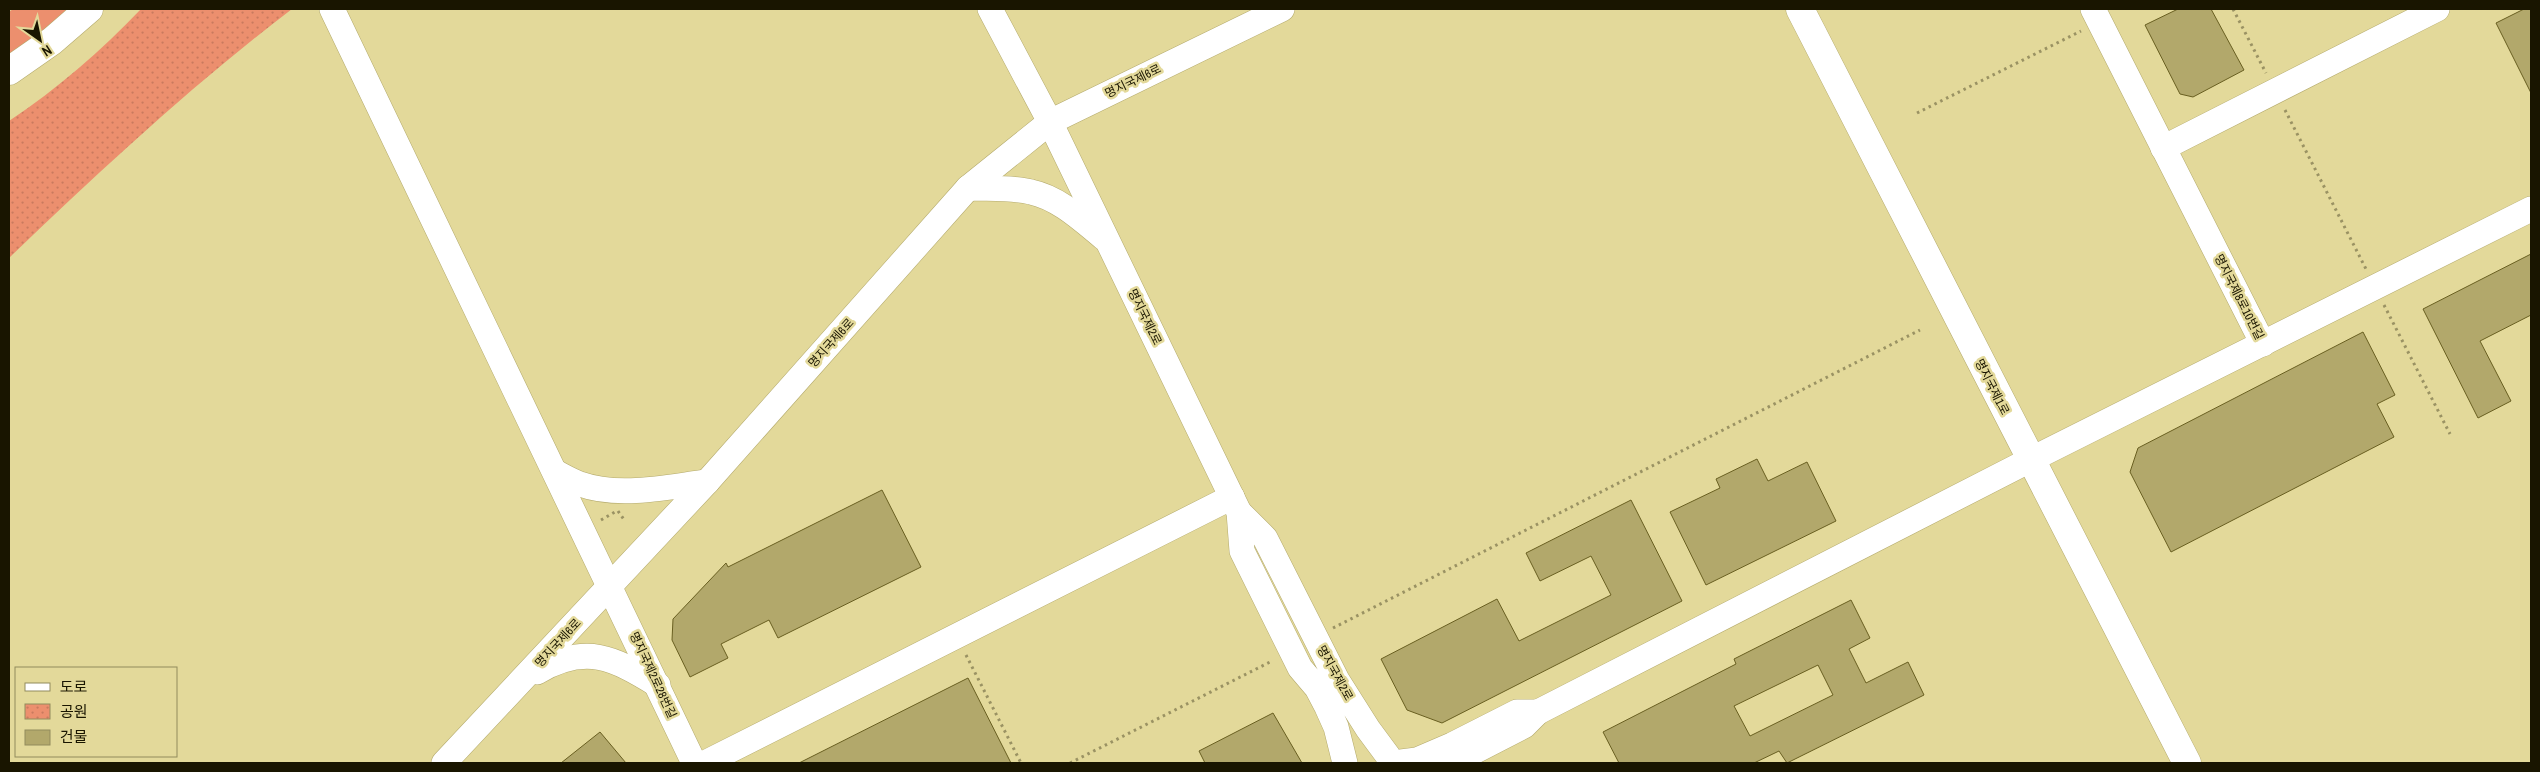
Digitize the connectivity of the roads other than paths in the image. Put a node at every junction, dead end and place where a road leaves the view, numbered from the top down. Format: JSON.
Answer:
{"nodes":[{"id":1,"x":88,"y":9,"type":"edge"},
{"id":2,"x":332,"y":9,"type":"edge"},
{"id":3,"x":990,"y":9,"type":"edge"},
{"id":4,"x":1282,"y":9,"type":"edge"},
{"id":5,"x":1800,"y":9,"type":"edge"},
{"id":6,"x":2437,"y":9,"type":"edge"},
{"id":7,"x":2089,"y":19,"type":"edge"},
{"id":8,"x":9,"y":71,"type":"edge"},
{"id":9,"x":1050,"y":122,"type":"junction"},
{"id":10,"x":2163,"y":148,"type":"junction"},
{"id":11,"x":968,"y":188,"type":"junction"},
{"id":12,"x":2531,"y":209,"type":"edge"},
{"id":13,"x":1108,"y":241,"type":"junction"},
{"id":14,"x":2262,"y":344,"type":"junction"},
{"id":15,"x":2030,"y":460,"type":"junction"},
{"id":16,"x":556,"y":472,"type":"junction"},
{"id":17,"x":707,"y":482,"type":"junction"},
{"id":18,"x":1235,"y":505,"type":"junction"},
{"id":19,"x":611,"y":587,"type":"junction"},
{"id":20,"x":658,"y":685,"type":"junction"},
{"id":21,"x":513,"y":690,"type":"junction"},
{"id":22,"x":1538,"y":712,"type":"junction"},
{"id":23,"x":1397,"y":761,"type":"edge"},
{"id":24,"x":444,"y":763,"type":"edge"},
{"id":25,"x":694,"y":763,"type":"edge"},
{"id":26,"x":705,"y":763,"type":"edge"},
{"id":27,"x":1345,"y":763,"type":"edge"},
{"id":28,"x":1359,"y":763,"type":"edge"},
{"id":29,"x":1452,"y":763,"type":"edge"},
{"id":30,"x":2187,"y":763,"type":"edge"}],
"edges":[{"from":1,"to":8,"type":"main road"},
{"from":2,"to":16,"type":"street","name":"명지국제2로28번길"},
{"from":3,"to":9,"type":"street","name":"명지국제2로"},
{"from":4,"to":9,"type":"street","name":"명지국제6로"},
{"from":5,"to":15,"type":"main road","name":"명지국제1로"},
{"from":6,"to":10,"type":"street"},
{"from":7,"to":10,"type":"street","name":"명지국제8로10번길"},
{"from":9,"to":11,"type":"street","name":"명지국제6로"},
{"from":9,"to":13,"type":"street","name":"명지국제2로"},
{"from":10,"to":14,"type":"street","name":"명지국제8로10번길"},
{"from":11,"to":13,"type":"street"},
{"from":11,"to":17,"type":"street","name":"명지국제6로"},
{"from":12,"to":14,"type":"street","name":"명지국제8로10번길"},
{"from":13,"to":18,"type":"street","name":"명지국제2로"},
{"from":14,"to":15,"type":"street"},
{"from":15,"to":22,"type":"street"},
{"from":15,"to":30,"type":"main road","name":"명지국제1로"},
{"from":16,"to":17,"type":"street"},
{"from":16,"to":19,"type":"street","name":"명지국제2로28번길"},
{"from":17,"to":19,"type":"street","name":"명지국제6로"},
{"from":18,"to":23,"type":"street","name":"명지국제2로"},
{"from":18,"to":26,"type":"street"},
{"from":18,"to":27,"type":"street","name":"명지국제2로"},
{"from":19,"to":20,"type":"street","name":"명지국제2로28번길"},
{"from":19,"to":21,"type":"street","name":"명지국제6로"},
{"from":20,"to":21,"type":"street"},
{"from":20,"to":25,"type":"street","name":"명지국제2로28번길"},
{"from":21,"to":24,"type":"street","name":"명지국제6로"},
{"from":22,"to":23,"type":"street"},
{"from":22,"to":29,"type":"street"},
{"from":23,"to":28,"type":"street"}]}
